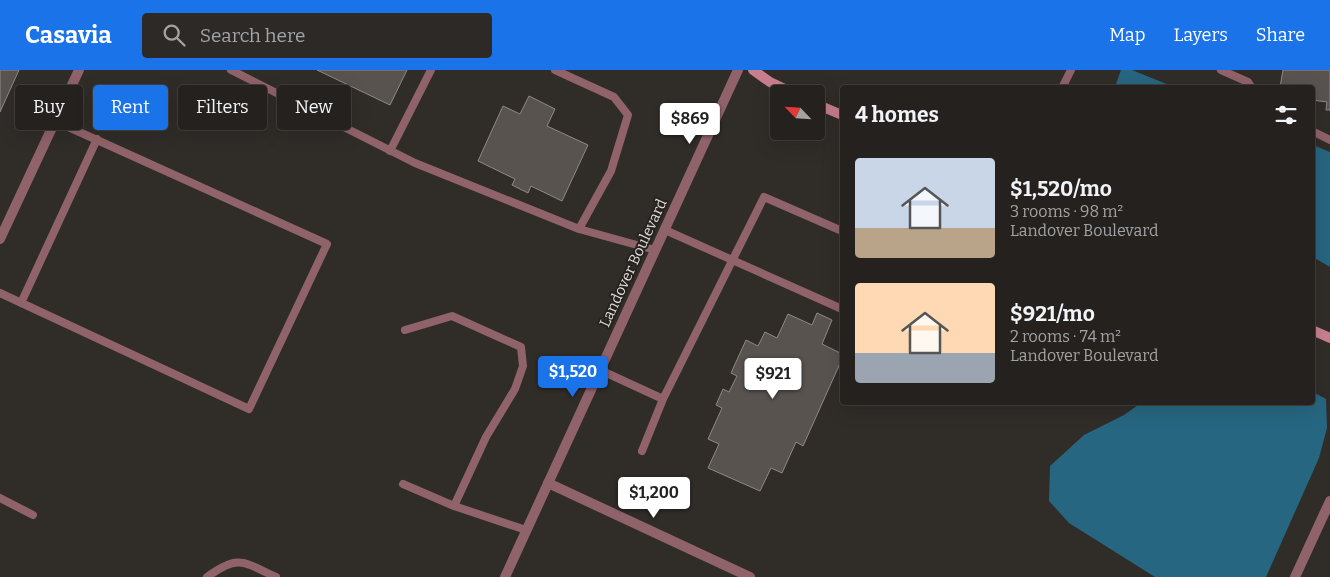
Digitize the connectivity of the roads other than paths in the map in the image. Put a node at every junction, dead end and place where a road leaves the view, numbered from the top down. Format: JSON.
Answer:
{"nodes":[{"id":1,"x":79,"y":70,"type":"edge"},
{"id":2,"x":231,"y":70,"type":"edge"},
{"id":3,"x":431,"y":70,"type":"edge"},
{"id":4,"x":555,"y":70,"type":"edge"},
{"id":5,"x":738,"y":70,"type":"edge"},
{"id":6,"x":754,"y":70,"type":"edge"},
{"id":7,"x":1071,"y":70,"type":"edge"},
{"id":8,"x":1221,"y":70,"type":"edge"},
{"id":9,"x":72,"y":85,"type":"edge"},
{"id":10,"x":776,"y":85,"type":"edge"},
{"id":11,"x":1064,"y":85,"type":"edge"},
{"id":12,"x":1250,"y":85,"type":"edge"},
{"id":13,"x":825,"y":108,"type":"edge"},
{"id":14,"x":840,"y":115,"type":"edge"},
{"id":15,"x":51,"y":130,"type":"edge"},
{"id":16,"x":76,"y":130,"type":"edge"},
{"id":17,"x":1315,"y":132,"type":"edge"},
{"id":18,"x":97,"y":139,"type":"junction"},
{"id":19,"x":1330,"y":140,"type":"edge"},
{"id":20,"x":390,"y":151,"type":"junction"},
{"id":21,"x":2,"y":228,"type":"edge"},
{"id":22,"x":579,"y":229,"type":"junction"},
{"id":23,"x":665,"y":230,"type":"junction"},
{"id":24,"x":840,"y":231,"type":"edge"},
{"id":25,"x":0,"y":239,"type":"edge"},
{"id":26,"x":655,"y":250,"type":"junction"},
{"id":27,"x":732,"y":261,"type":"junction"},
{"id":28,"x":0,"y":293,"type":"edge"},
{"id":29,"x":21,"y":303,"type":"junction"},
{"id":30,"x":840,"y":308,"type":"edge"},
{"id":31,"x":406,"y":330,"type":"dead end"},
{"id":32,"x":1315,"y":331,"type":"edge"},
{"id":33,"x":1330,"y":338,"type":"edge"},
{"id":34,"x":600,"y":370,"type":"junction"},
{"id":35,"x":663,"y":399,"type":"junction"},
{"id":36,"x":642,"y":451,"type":"dead end"},
{"id":37,"x":548,"y":483,"type":"junction"},
{"id":38,"x":403,"y":484,"type":"dead end"},
{"id":39,"x":0,"y":498,"type":"edge"},
{"id":40,"x":1330,"y":501,"type":"edge"},
{"id":41,"x":454,"y":506,"type":"junction"},
{"id":42,"x":33,"y":515,"type":"dead end"},
{"id":43,"x":526,"y":530,"type":"junction"},
{"id":44,"x":207,"y":577,"type":"edge"},
{"id":45,"x":276,"y":577,"type":"edge"},
{"id":46,"x":505,"y":577,"type":"edge"},
{"id":47,"x":750,"y":577,"type":"edge"},
{"id":48,"x":1294,"y":577,"type":"edge"}],
"edges":[{"from":1,"to":9,"type":"street"},
{"from":2,"to":20,"type":"lane"},
{"from":3,"to":20,"type":"lane"},
{"from":4,"to":22,"type":"lane"},
{"from":5,"to":23,"type":"street","name":"Landover Boulevard"},
{"from":6,"to":10,"type":"main road"},
{"from":7,"to":11,"type":"lane"},
{"from":8,"to":12,"type":"lane"},
{"from":13,"to":14,"type":"main road"},
{"from":15,"to":21,"type":"street"},
{"from":16,"to":18,"type":"lane"},
{"from":17,"to":19,"type":"lane"},
{"from":18,"to":29,"type":"lane"},
{"from":18,"to":29,"type":"lane"},
{"from":20,"to":22,"type":"lane"},
{"from":21,"to":25,"type":"street"},
{"from":22,"to":26,"type":"lane"},
{"from":23,"to":26,"type":"street","name":"Landover Boulevard"},
{"from":23,"to":27,"type":"lane"},
{"from":24,"to":27,"type":"lane"},
{"from":26,"to":34,"type":"street","name":"Landover Boulevard"},
{"from":27,"to":30,"type":"lane"},
{"from":27,"to":35,"type":"lane"},
{"from":28,"to":29,"type":"lane"},
{"from":31,"to":41,"type":"lane"},
{"from":32,"to":33,"type":"main road"},
{"from":34,"to":35,"type":"lane"},
{"from":34,"to":37,"type":"street","name":"Landover Boulevard"},
{"from":35,"to":36,"type":"lane"},
{"from":37,"to":43,"type":"street","name":"Landover Boulevard"},
{"from":37,"to":47,"type":"street"},
{"from":38,"to":41,"type":"lane"},
{"from":39,"to":42,"type":"lane"},
{"from":40,"to":48,"type":"street"},
{"from":41,"to":43,"type":"lane"},
{"from":43,"to":46,"type":"street","name":"Landover Boulevard"},
{"from":44,"to":45,"type":"lane"}]}
